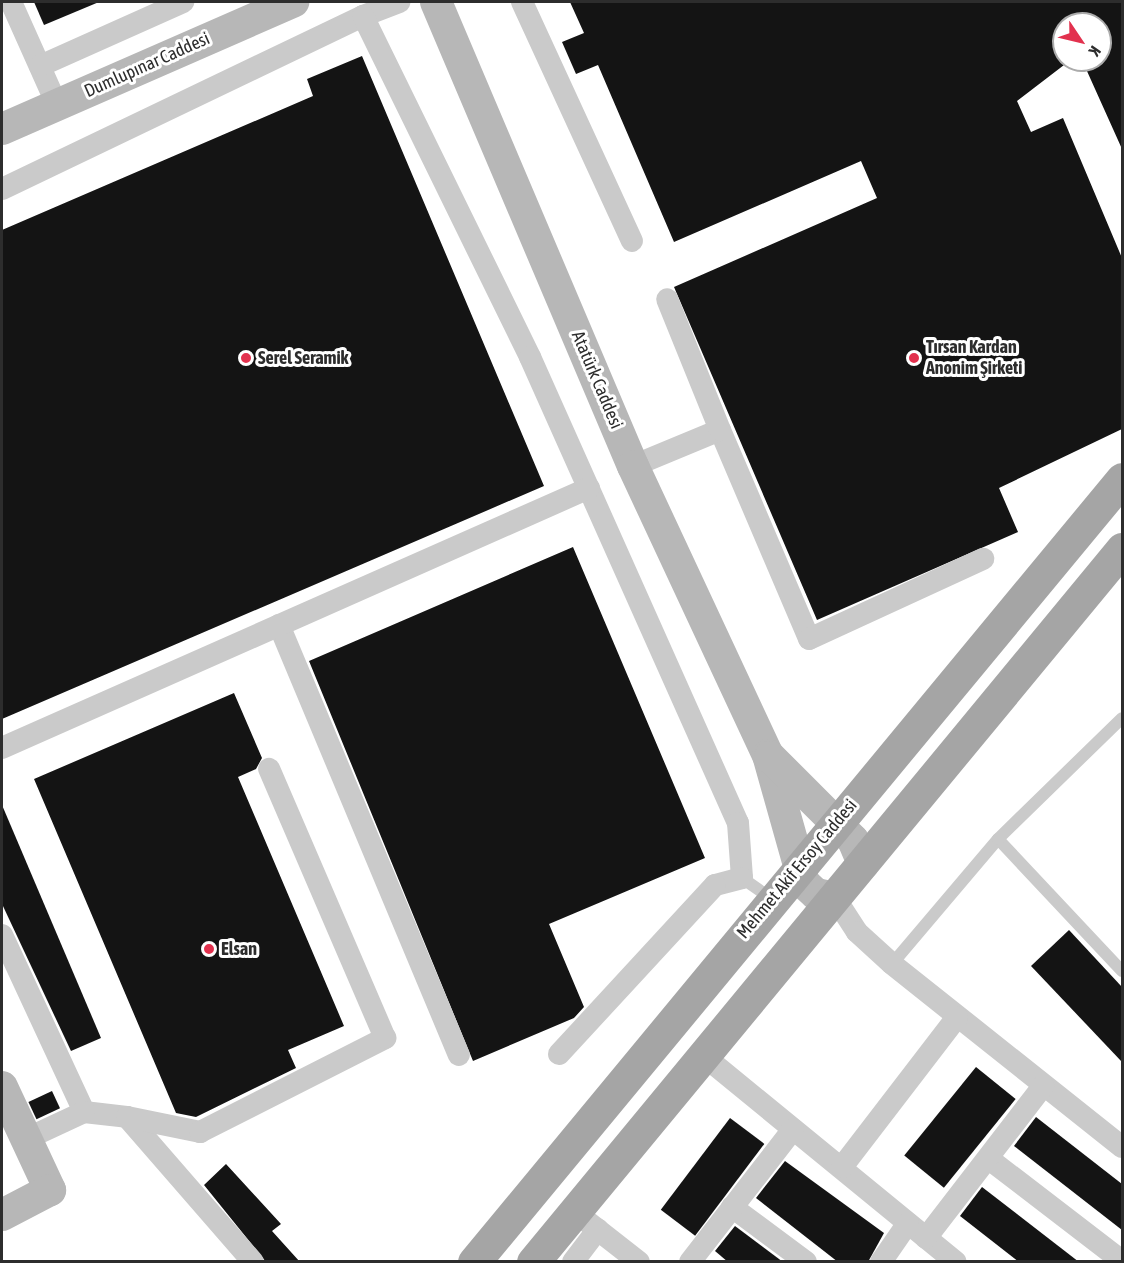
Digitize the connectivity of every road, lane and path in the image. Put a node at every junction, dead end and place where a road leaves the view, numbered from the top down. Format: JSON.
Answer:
{"nodes":[{"id":1,"x":11,"y":2,"type":"edge"},
{"id":2,"x":183,"y":2,"type":"edge"},
{"id":3,"x":293,"y":2,"type":"edge"},
{"id":4,"x":399,"y":2,"type":"edge"},
{"id":5,"x":436,"y":2,"type":"edge"},
{"id":6,"x":522,"y":2,"type":"edge"},
{"id":7,"x":363,"y":16,"type":"junction"},
{"id":8,"x":40,"y":66,"type":"junction"},
{"id":9,"x":57,"y":105,"type":"junction"},
{"id":10,"x":2,"y":128,"type":"edge"},
{"id":11,"x":2,"y":189,"type":"edge"},
{"id":12,"x":632,"y":241,"type":"dead end"},
{"id":13,"x":667,"y":299,"type":"dead end"},
{"id":14,"x":720,"y":430,"type":"junction"},
{"id":15,"x":633,"y":466,"type":"junction"},
{"id":16,"x":1122,"y":479,"type":"edge"},
{"id":17,"x":589,"y":488,"type":"junction"},
{"id":18,"x":1122,"y":549,"type":"edge"},
{"id":19,"x":983,"y":559,"type":"dead end"},
{"id":20,"x":279,"y":625,"type":"junction"},
{"id":21,"x":1122,"y":718,"type":"edge"},
{"id":22,"x":2,"y":748,"type":"edge"},
{"id":23,"x":768,"y":754,"type":"junction"},
{"id":24,"x":269,"y":769,"type":"dead end"},
{"id":25,"x":836,"y":822,"type":"junction"},
{"id":26,"x":998,"y":839,"type":"junction"},
{"id":27,"x":863,"y":864,"type":"junction"},
{"id":28,"x":799,"y":866,"type":"junction"},
{"id":29,"x":742,"y":878,"type":"junction"},
{"id":30,"x":772,"y":898,"type":"junction"},
{"id":31,"x":835,"y":898,"type":"junction"},
{"id":32,"x":2,"y":935,"type":"edge"},
{"id":33,"x":892,"y":964,"type":"junction"},
{"id":34,"x":1122,"y":971,"type":"edge"},
{"id":35,"x":957,"y":1017,"type":"junction"},
{"id":36,"x":559,"y":1054,"type":"dead end"},
{"id":37,"x":459,"y":1055,"type":"dead end"},
{"id":38,"x":704,"y":1056,"type":"junction"},
{"id":39,"x":1043,"y":1086,"type":"junction"},
{"id":40,"x":2,"y":1087,"type":"edge"},
{"id":41,"x":84,"y":1112,"type":"junction"},
{"id":42,"x":127,"y":1117,"type":"junction"},
{"id":43,"x":793,"y":1129,"type":"junction"},
{"id":44,"x":26,"y":1138,"type":"junction"},
{"id":45,"x":1122,"y":1147,"type":"edge"},
{"id":46,"x":989,"y":1159,"type":"junction"},
{"id":47,"x":842,"y":1167,"type":"junction"},
{"id":48,"x":732,"y":1207,"type":"junction"},
{"id":49,"x":2,"y":1215,"type":"edge"},
{"id":50,"x":586,"y":1220,"type":"junction"},
{"id":51,"x":908,"y":1223,"type":"junction"},
{"id":52,"x":926,"y":1239,"type":"junction"},
{"id":53,"x":1122,"y":1261,"type":"edge"},
{"id":54,"x":253,"y":1262,"type":"edge"},
{"id":55,"x":474,"y":1262,"type":"edge"},
{"id":56,"x":532,"y":1262,"type":"edge"},
{"id":57,"x":573,"y":1262,"type":"edge"},
{"id":58,"x":639,"y":1262,"type":"edge"},
{"id":59,"x":690,"y":1262,"type":"edge"},
{"id":60,"x":806,"y":1262,"type":"edge"},
{"id":61,"x":881,"y":1262,"type":"edge"},
{"id":62,"x":956,"y":1262,"type":"edge"}],
"edges":[{"from":1,"to":8,"type":"street"},
{"from":2,"to":8,"type":"street"},
{"from":3,"to":9,"type":"main road","name":"Dumlupınar Caddesi"},
{"from":4,"to":7,"type":"street"},
{"from":5,"to":15,"type":"main road","name":"Atatürk Caddesi"},
{"from":6,"to":12,"type":"street"},
{"from":7,"to":11,"type":"street"},
{"from":7,"to":17,"type":"street"},
{"from":8,"to":9,"type":"street"},
{"from":9,"to":10,"type":"main road","name":"Dumlupınar Caddesi"},
{"from":13,"to":14,"type":"street"},
{"from":14,"to":15,"type":"street"},
{"from":14,"to":19,"type":"street"},
{"from":15,"to":23,"type":"main road","name":"Atatürk Caddesi"},
{"from":16,"to":25,"type":"main road","name":"Mehmet Akif Ersoy Caddesi"},
{"from":17,"to":20,"type":"street"},
{"from":17,"to":29,"type":"street"},
{"from":18,"to":27,"type":"main road"},
{"from":20,"to":22,"type":"street"},
{"from":20,"to":37,"type":"street"},
{"from":21,"to":26,"type":"lane"},
{"from":23,"to":25,"type":"main road"},
{"from":23,"to":28,"type":"main road"},
{"from":24,"to":42,"type":"street"},
{"from":25,"to":27,"type":"main road"},
{"from":25,"to":28,"type":"main road","name":"Mehmet Akif Ersoy Caddesi"},
{"from":26,"to":33,"type":"lane"},
{"from":26,"to":34,"type":"lane"},
{"from":27,"to":31,"type":"main road"},
{"from":28,"to":30,"type":"main road","name":"Mehmet Akif Ersoy Caddesi"},
{"from":28,"to":31,"type":"main road"},
{"from":29,"to":30,"type":"lane"},
{"from":29,"to":36,"type":"street"},
{"from":30,"to":55,"type":"main road","name":"Mehmet Akif Ersoy Caddesi"},
{"from":31,"to":33,"type":"street"},
{"from":31,"to":38,"type":"main road"},
{"from":32,"to":41,"type":"street"},
{"from":33,"to":35,"type":"street"},
{"from":35,"to":39,"type":"street"},
{"from":35,"to":47,"type":"street"},
{"from":38,"to":43,"type":"street"},
{"from":38,"to":50,"type":"main road"},
{"from":39,"to":45,"type":"street"},
{"from":39,"to":46,"type":"street"},
{"from":40,"to":44,"type":"main road"},
{"from":41,"to":42,"type":"street"},
{"from":41,"to":44,"type":"street"},
{"from":42,"to":54,"type":"street"},
{"from":43,"to":47,"type":"street"},
{"from":43,"to":48,"type":"street"},
{"from":44,"to":49,"type":"main road"},
{"from":46,"to":52,"type":"street"},
{"from":46,"to":53,"type":"street"},
{"from":47,"to":51,"type":"street"},
{"from":48,"to":59,"type":"street"},
{"from":48,"to":60,"type":"street"},
{"from":50,"to":56,"type":"main road"},
{"from":50,"to":57,"type":"street"},
{"from":50,"to":58,"type":"street"},
{"from":51,"to":52,"type":"street"},
{"from":51,"to":61,"type":"street"},
{"from":52,"to":62,"type":"street"}]}
